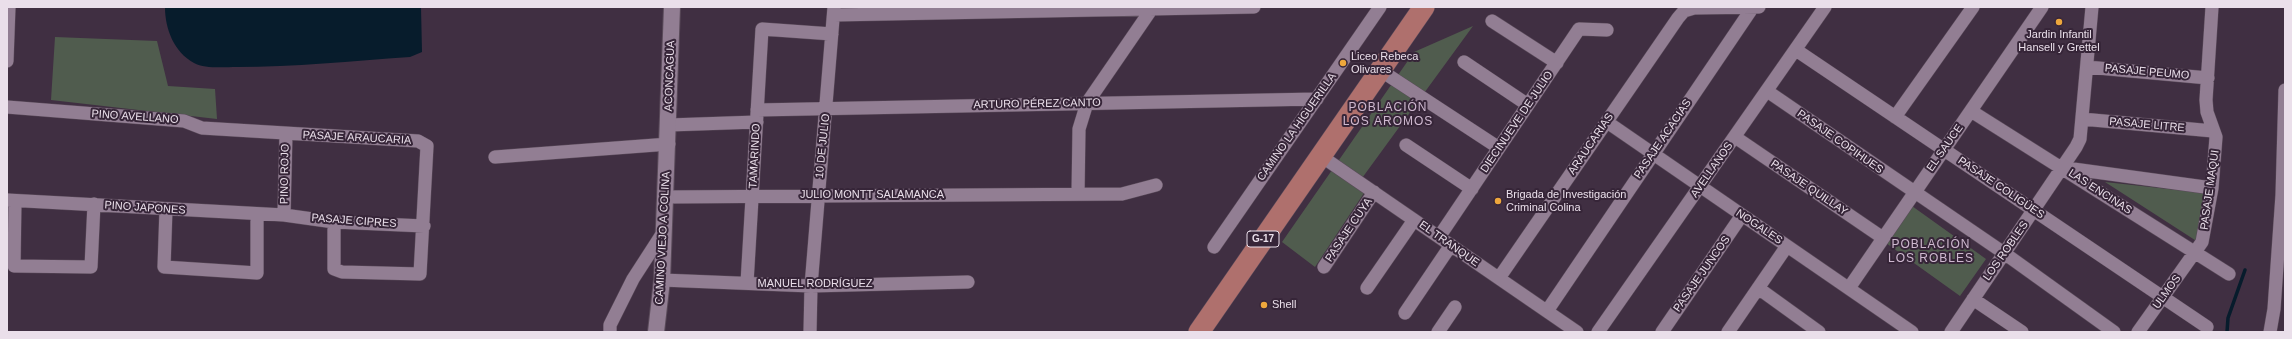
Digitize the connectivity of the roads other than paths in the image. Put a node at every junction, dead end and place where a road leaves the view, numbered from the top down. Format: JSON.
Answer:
{"nodes":[{"id":1,"x":9,"y":7,"type":"edge"},
{"id":2,"x":672,"y":7,"type":"edge"},
{"id":3,"x":1152,"y":7,"type":"edge"},
{"id":4,"x":1254,"y":7,"type":"edge"},
{"id":5,"x":1380,"y":7,"type":"edge"},
{"id":6,"x":1424,"y":7,"type":"edge"},
{"id":7,"x":1753,"y":7,"type":"edge"},
{"id":8,"x":1759,"y":7,"type":"edge"},
{"id":9,"x":1826,"y":7,"type":"edge"},
{"id":10,"x":1973,"y":7,"type":"edge"},
{"id":11,"x":2042,"y":7,"type":"edge"},
{"id":12,"x":2092,"y":7,"type":"edge"},
{"id":13,"x":2212,"y":7,"type":"edge"},
{"id":14,"x":834,"y":11,"type":"edge"},
{"id":15,"x":1492,"y":21,"type":"dead end"},
{"id":16,"x":1607,"y":30,"type":"dead end"},
{"id":17,"x":832,"y":34,"type":"junction"},
{"id":18,"x":1796,"y":50,"type":"junction"},
{"id":19,"x":7,"y":61,"type":"edge"},
{"id":20,"x":1464,"y":62,"type":"dead end"},
{"id":21,"x":1557,"y":63,"type":"junction"},
{"id":22,"x":2087,"y":67,"type":"junction"},
{"id":23,"x":1380,"y":70,"type":"junction"},
{"id":24,"x":2208,"y":78,"type":"junction"},
{"id":25,"x":2285,"y":90,"type":"edge"},
{"id":26,"x":1767,"y":91,"type":"junction"},
{"id":27,"x":1317,"y":99,"type":"junction"},
{"id":28,"x":1087,"y":104,"type":"junction"},
{"id":29,"x":1528,"y":105,"type":"junction"},
{"id":30,"x":7,"y":107,"type":"edge"},
{"id":31,"x":827,"y":107,"type":"junction"},
{"id":32,"x":1971,"y":110,"type":"junction"},
{"id":33,"x":757,"y":116,"type":"junction"},
{"id":34,"x":1895,"y":117,"type":"junction"},
{"id":35,"x":2082,"y":119,"type":"junction"},
{"id":36,"x":1607,"y":122,"type":"junction"},
{"id":37,"x":668,"y":125,"type":"junction"},
{"id":38,"x":2213,"y":131,"type":"junction"},
{"id":39,"x":286,"y":134,"type":"junction"},
{"id":40,"x":1735,"y":137,"type":"junction"},
{"id":41,"x":668,"y":144,"type":"junction"},
{"id":42,"x":1406,"y":146,"type":"dead end"},
{"id":43,"x":1499,"y":148,"type":"junction"},
{"id":44,"x":1944,"y":150,"type":"junction"},
{"id":45,"x":1653,"y":154,"type":"junction"},
{"id":46,"x":1321,"y":156,"type":"junction"},
{"id":47,"x":495,"y":157,"type":"dead end"},
{"id":48,"x":2062,"y":168,"type":"junction"},
{"id":49,"x":1156,"y":185,"type":"dead end"},
{"id":50,"x":1700,"y":186,"type":"junction"},
{"id":51,"x":2212,"y":188,"type":"junction"},
{"id":52,"x":1472,"y":189,"type":"junction"},
{"id":53,"x":1374,"y":192,"type":"junction"},
{"id":54,"x":1914,"y":192,"type":"junction"},
{"id":55,"x":1078,"y":194,"type":"junction"},
{"id":56,"x":818,"y":195,"type":"junction"},
{"id":57,"x":752,"y":196,"type":"junction"},
{"id":58,"x":666,"y":197,"type":"junction"},
{"id":59,"x":11,"y":200,"type":"edge"},
{"id":60,"x":94,"y":204,"type":"junction"},
{"id":61,"x":166,"y":209,"type":"junction"},
{"id":62,"x":2034,"y":210,"type":"junction"},
{"id":63,"x":257,"y":214,"type":"junction"},
{"id":64,"x":284,"y":214,"type":"junction"},
{"id":65,"x":1742,"y":215,"type":"junction"},
{"id":66,"x":1414,"y":220,"type":"junction"},
{"id":67,"x":334,"y":222,"type":"junction"},
{"id":68,"x":424,"y":226,"type":"junction"},
{"id":69,"x":664,"y":231,"type":"junction"},
{"id":70,"x":1439,"y":237,"type":"junction"},
{"id":71,"x":1883,"y":238,"type":"junction"},
{"id":72,"x":1451,"y":246,"type":"junction"},
{"id":73,"x":1788,"y":246,"type":"junction"},
{"id":74,"x":1214,"y":247,"type":"dead end"},
{"id":75,"x":2004,"y":253,"type":"junction"},
{"id":76,"x":2196,"y":253,"type":"junction"},
{"id":77,"x":1324,"y":267,"type":"dead end"},
{"id":78,"x":2229,"y":274,"type":"dead end"},
{"id":79,"x":1499,"y":278,"type":"junction"},
{"id":80,"x":662,"y":280,"type":"junction"},
{"id":81,"x":968,"y":282,"type":"dead end"},
{"id":82,"x":747,"y":283,"type":"junction"},
{"id":83,"x":811,"y":286,"type":"junction"},
{"id":84,"x":1367,"y":288,"type":"dead end"},
{"id":85,"x":1758,"y":288,"type":"junction"},
{"id":86,"x":1849,"y":288,"type":"junction"},
{"id":87,"x":2163,"y":297,"type":"junction"},
{"id":88,"x":1973,"y":299,"type":"junction"},
{"id":89,"x":1455,"y":307,"type":"dead end"},
{"id":90,"x":1547,"y":311,"type":"junction"},
{"id":91,"x":1405,"y":313,"type":"dead end"},
{"id":92,"x":2207,"y":327,"type":"dead end"},
{"id":93,"x":610,"y":332,"type":"edge"},
{"id":94,"x":656,"y":332,"type":"edge"},
{"id":95,"x":810,"y":332,"type":"edge"},
{"id":96,"x":1199,"y":332,"type":"edge"},
{"id":97,"x":1438,"y":332,"type":"edge"},
{"id":98,"x":1577,"y":332,"type":"edge"},
{"id":99,"x":1598,"y":332,"type":"edge"},
{"id":100,"x":1662,"y":332,"type":"edge"},
{"id":101,"x":1728,"y":332,"type":"edge"},
{"id":102,"x":1819,"y":332,"type":"edge"},
{"id":103,"x":1912,"y":332,"type":"edge"},
{"id":104,"x":1951,"y":332,"type":"edge"},
{"id":105,"x":2022,"y":332,"type":"edge"},
{"id":106,"x":2114,"y":332,"type":"edge"},
{"id":107,"x":2138,"y":332,"type":"edge"},
{"id":108,"x":2270,"y":332,"type":"edge"}],
"edges":[{"from":1,"to":19,"type":"street"},
{"from":2,"to":37,"type":"street","name":"ACONCAGUA"},
{"from":3,"to":4,"type":"street"},
{"from":3,"to":14,"type":"street"},
{"from":3,"to":28,"type":"street"},
{"from":5,"to":27,"type":"street","name":"CAMINO LA HIGUERILLA"},
{"from":6,"to":23,"type":"main road","number":"G-17"},
{"from":7,"to":8,"type":"street"},
{"from":7,"to":36,"type":"street","name":"ARAUCARIAS"},
{"from":7,"to":45,"type":"street","name":"PASAJE ACACIAS"},
{"from":9,"to":18,"type":"street","name":"AVELLANOS"},
{"from":10,"to":34,"type":"street"},
{"from":11,"to":32,"type":"street","name":"EL SAUCE"},
{"from":12,"to":22,"type":"street","name":"LOS ROBLES"},
{"from":13,"to":24,"type":"street","name":"PASAJE MAQUI"},
{"from":14,"to":17,"type":"street","name":"10 DE JULIO"},
{"from":15,"to":21,"type":"street"},
{"from":16,"to":21,"type":"street","name":"DIECINUEVE DE JULIO"},
{"from":17,"to":31,"type":"street","name":"10 DE JULIO"},
{"from":17,"to":33,"type":"street","name":"TAMARINDO"},
{"from":18,"to":26,"type":"street","name":"AVELLANOS"},
{"from":18,"to":34,"type":"street","name":"PASAJE COLIGÜES"},
{"from":20,"to":29,"type":"street"},
{"from":21,"to":29,"type":"street","name":"DIECINUEVE DE JULIO"},
{"from":22,"to":24,"type":"street","name":"PASAJE PEUMO"},
{"from":22,"to":35,"type":"street","name":"LOS ROBLES"},
{"from":23,"to":43,"type":"street"},
{"from":23,"to":46,"type":"main road","number":"G-17"},
{"from":24,"to":38,"type":"street","name":"PASAJE MAQUI"},
{"from":25,"to":108,"type":"street"},
{"from":26,"to":40,"type":"street","name":"AVELLANOS"},
{"from":26,"to":54,"type":"street","name":"PASAJE COPIHUES"},
{"from":27,"to":28,"type":"street","name":"ARTURO PÉREZ CANTO"},
{"from":27,"to":74,"type":"street","name":"CAMINO LA HIGUERILLA"},
{"from":28,"to":31,"type":"street","name":"ARTURO PÉREZ CANTO"},
{"from":28,"to":55,"type":"street"},
{"from":29,"to":43,"type":"street","name":"DIECINUEVE DE JULIO"},
{"from":30,"to":39,"type":"street","name":"PINO AVELLANO"},
{"from":31,"to":33,"type":"street","name":"ARTURO PÉREZ CANTO"},
{"from":31,"to":56,"type":"street","name":"10 DE JULIO"},
{"from":32,"to":44,"type":"street","name":"EL SAUCE"},
{"from":32,"to":48,"type":"street","name":"LAS ENCINAS"},
{"from":33,"to":37,"type":"street","name":"ARTURO PÉREZ CANTO"},
{"from":33,"to":57,"type":"street","name":"TAMARINDO"},
{"from":34,"to":44,"type":"street","name":"PASAJE COLIGÜES"},
{"from":35,"to":38,"type":"street","name":"PASAJE LITRE"},
{"from":35,"to":48,"type":"street","name":"LOS ROBLES"},
{"from":36,"to":45,"type":"street","name":"NOGALES"},
{"from":36,"to":79,"type":"street","name":"ARAUCARIAS"},
{"from":37,"to":41,"type":"street","name":"ACONCAGUA"},
{"from":38,"to":51,"type":"street","name":"PASAJE MAQUI"},
{"from":39,"to":64,"type":"street","name":"PINO ROJO"},
{"from":39,"to":68,"type":"street","name":"PASAJE ARAUCARIA"},
{"from":40,"to":50,"type":"street","name":"AVELLANOS"},
{"from":40,"to":71,"type":"street","name":"PASAJE QUILLAY"},
{"from":41,"to":47,"type":"street"},
{"from":41,"to":58,"type":"street","name":"CAMINO VIEJO A COLINA"},
{"from":42,"to":52,"type":"street"},
{"from":43,"to":52,"type":"street","name":"DIECINUEVE DE JULIO"},
{"from":44,"to":54,"type":"street","name":"EL SAUCE"},
{"from":44,"to":62,"type":"street","name":"PASAJE COLIGÜES"},
{"from":45,"to":50,"type":"street","name":"NOGALES"},
{"from":45,"to":90,"type":"street","name":"PASAJE ACACIAS"},
{"from":46,"to":53,"type":"street","name":"EL TRANQUE"},
{"from":46,"to":96,"type":"main road","number":"G-17"},
{"from":48,"to":51,"type":"street"},
{"from":48,"to":62,"type":"street","name":"LOS ROBLES"},
{"from":48,"to":76,"type":"street","name":"LAS ENCINAS"},
{"from":49,"to":55,"type":"street","name":"JULIO MONTT SALAMANCA"},
{"from":50,"to":65,"type":"street","name":"NOGALES"},
{"from":50,"to":99,"type":"street","name":"AVELLANOS"},
{"from":51,"to":76,"type":"street","name":"PASAJE MAQUI"},
{"from":52,"to":70,"type":"street","name":"DIECINUEVE DE JULIO"},
{"from":53,"to":66,"type":"street","name":"EL TRANQUE"},
{"from":53,"to":77,"type":"street","name":"PASAJE CUYA"},
{"from":54,"to":71,"type":"street","name":"EL SAUCE"},
{"from":54,"to":75,"type":"street","name":"PASAJE COPIHUES"},
{"from":55,"to":56,"type":"street","name":"JULIO MONTT SALAMANCA"},
{"from":56,"to":57,"type":"street","name":"JULIO MONTT SALAMANCA"},
{"from":56,"to":83,"type":"street","name":"10 DE JULIO"},
{"from":57,"to":58,"type":"street","name":"JULIO MONTT SALAMANCA"},
{"from":57,"to":82,"type":"street","name":"TAMARINDO"},
{"from":58,"to":69,"type":"street","name":"CAMINO VIEJO A COLINA"},
{"from":59,"to":60,"type":"street","name":"PINO JAPONES"},
{"from":59,"to":60,"type":"street"},
{"from":60,"to":61,"type":"street","name":"PINO JAPONES"},
{"from":61,"to":63,"type":"street","name":"PINO JAPONES"},
{"from":61,"to":63,"type":"street"},
{"from":62,"to":75,"type":"street","name":"LOS ROBLES"},
{"from":62,"to":87,"type":"street","name":"PASAJE COLIGÜES"},
{"from":63,"to":64,"type":"street","name":"PINO JAPONES"},
{"from":64,"to":67,"type":"street","name":"PASAJE CIPRES"},
{"from":65,"to":73,"type":"street","name":"NOGALES"},
{"from":65,"to":100,"type":"street","name":"PASAJE JUNCOS"},
{"from":66,"to":70,"type":"street","name":"EL TRANQUE"},
{"from":66,"to":84,"type":"street"},
{"from":67,"to":68,"type":"street","name":"PASAJE CIPRES"},
{"from":67,"to":68,"type":"street"},
{"from":69,"to":80,"type":"street","name":"CAMINO VIEJO A COLINA"},
{"from":69,"to":93,"type":"street"},
{"from":70,"to":72,"type":"street","name":"EL TRANQUE"},
{"from":71,"to":86,"type":"street","name":"EL SAUCE"},
{"from":72,"to":79,"type":"street","name":"EL TRANQUE"},
{"from":72,"to":91,"type":"street"},
{"from":73,"to":85,"type":"street"},
{"from":73,"to":86,"type":"street","name":"NOGALES"},
{"from":75,"to":88,"type":"street","name":"LOS ROBLES"},
{"from":75,"to":106,"type":"street"},
{"from":76,"to":78,"type":"street","name":"LAS ENCINAS"},
{"from":76,"to":87,"type":"street","name":"ULMOS"},
{"from":79,"to":90,"type":"street","name":"EL TRANQUE"},
{"from":80,"to":82,"type":"street","name":"MANUEL RODRÍGUEZ"},
{"from":80,"to":94,"type":"street","name":"CAMINO VIEJO A COLINA"},
{"from":81,"to":83,"type":"street","name":"MANUEL RODRÍGUEZ"},
{"from":82,"to":83,"type":"street","name":"MANUEL RODRÍGUEZ"},
{"from":83,"to":95,"type":"street","name":"10 DE JULIO"},
{"from":85,"to":101,"type":"street"},
{"from":85,"to":102,"type":"street"},
{"from":86,"to":103,"type":"street","name":"NOGALES"},
{"from":87,"to":92,"type":"street","name":"PASAJE COLIGÜES"},
{"from":87,"to":107,"type":"street","name":"ULMOS"},
{"from":88,"to":104,"type":"street","name":"LOS ROBLES"},
{"from":88,"to":105,"type":"street"},
{"from":89,"to":97,"type":"street"},
{"from":90,"to":98,"type":"street","name":"EL TRANQUE"}]}
